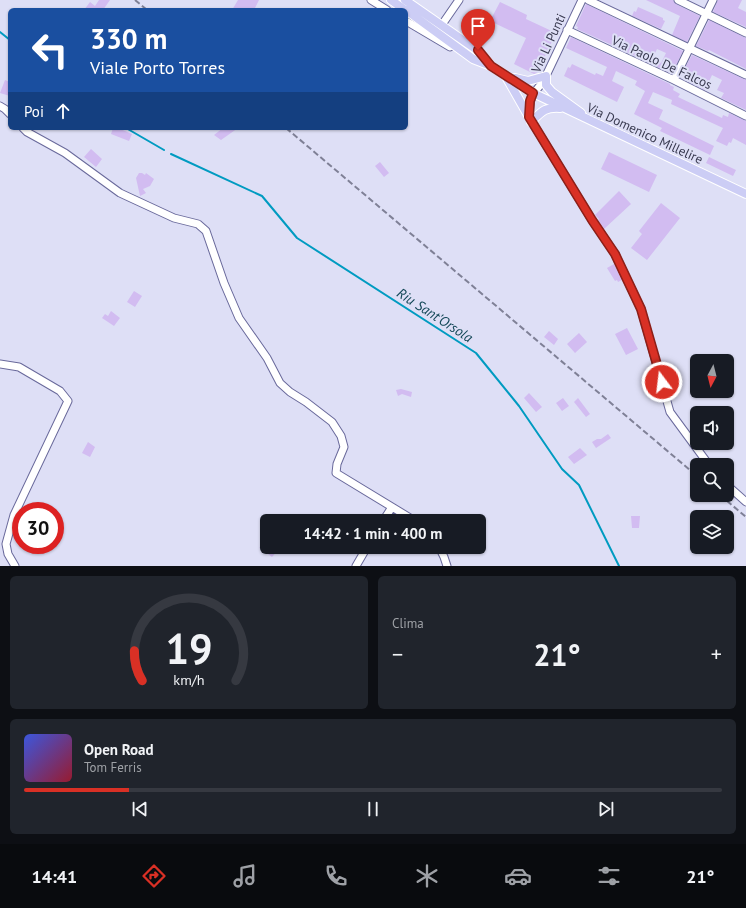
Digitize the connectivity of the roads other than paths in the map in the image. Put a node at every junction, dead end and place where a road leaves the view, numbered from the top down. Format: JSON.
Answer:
{"nodes":[{"id":1,"x":371,"y":0,"type":"edge"},
{"id":2,"x":391,"y":0,"type":"edge"},
{"id":3,"x":405,"y":0,"type":"edge"},
{"id":4,"x":459,"y":0,"type":"edge"},
{"id":5,"x":582,"y":0,"type":"edge"},
{"id":6,"x":588,"y":0,"type":"edge"},
{"id":7,"x":678,"y":0,"type":"edge"},
{"id":8,"x":713,"y":0,"type":"edge"},
{"id":9,"x":384,"y":8,"type":"edge"},
{"id":10,"x":403,"y":8,"type":"edge"},
{"id":11,"x":408,"y":11,"type":"edge"},
{"id":12,"x":706,"y":14,"type":"junction"},
{"id":13,"x":408,"y":22,"type":"edge"},
{"id":14,"x":441,"y":26,"type":"junction"},
{"id":15,"x":567,"y":30,"type":"junction"},
{"id":16,"x":746,"y":33,"type":"edge"},
{"id":17,"x":454,"y":44,"type":"junction"},
{"id":18,"x":689,"y":48,"type":"junction"},
{"id":19,"x":491,"y":66,"type":"junction"},
{"id":20,"x":746,"y":75,"type":"edge"},
{"id":21,"x":506,"y":76,"type":"junction"},
{"id":22,"x":546,"y":76,"type":"junction"},
{"id":23,"x":674,"y":80,"type":"junction"},
{"id":24,"x":533,"y":93,"type":"junction"},
{"id":25,"x":0,"y":106,"type":"edge"},
{"id":26,"x":563,"y":108,"type":"junction"},
{"id":27,"x":8,"y":112,"type":"edge"},
{"id":28,"x":746,"y":116,"type":"edge"},
{"id":29,"x":530,"y":120,"type":"junction"},
{"id":30,"x":593,"y":122,"type":"junction"},
{"id":31,"x":25,"y":130,"type":"edge"},
{"id":32,"x":746,"y":194,"type":"edge"},
{"id":33,"x":0,"y":364,"type":"edge"},
{"id":34,"x":705,"y":458,"type":"edge"},
{"id":35,"x":734,"y":491,"type":"edge"},
{"id":36,"x":746,"y":502,"type":"edge"},
{"id":37,"x":392,"y":507,"type":"junction"},
{"id":38,"x":388,"y":514,"type":"edge"},
{"id":39,"x":404,"y":514,"type":"edge"},
{"id":40,"x":363,"y":554,"type":"edge"},
{"id":41,"x":442,"y":554,"type":"edge"},
{"id":42,"x":15,"y":566,"type":"edge"},
{"id":43,"x":356,"y":566,"type":"edge"},
{"id":44,"x":446,"y":566,"type":"edge"}],
"edges":[{"from":1,"to":9,"type":"street"},
{"from":2,"to":10,"type":"main road"},
{"from":3,"to":14,"type":"main road"},
{"from":4,"to":14,"type":"street"},
{"from":5,"to":15,"type":"street","name":"Via Li Punti"},
{"from":6,"to":18,"type":"street"},
{"from":7,"to":12,"type":"street"},
{"from":8,"to":12,"type":"street"},
{"from":11,"to":17,"type":"main road"},
{"from":12,"to":16,"type":"street"},
{"from":12,"to":18,"type":"street"},
{"from":13,"to":17,"type":"street"},
{"from":14,"to":19,"type":"main road"},
{"from":15,"to":22,"type":"street","name":"Via Li Punti"},
{"from":15,"to":23,"type":"street","name":"Via Paolo De Falcos"},
{"from":17,"to":19,"type":"main road"},
{"from":18,"to":20,"type":"street"},
{"from":18,"to":23,"type":"street"},
{"from":19,"to":21,"type":"main road","name":"Via Domenico Millelire"},
{"from":21,"to":22,"type":"main road"},
{"from":21,"to":24,"type":"main road","name":"Via Domenico Millelire"},
{"from":21,"to":29,"type":"main road"},
{"from":22,"to":24,"type":"street","name":"Via Li Punti"},
{"from":22,"to":30,"type":"main road"},
{"from":23,"to":28,"type":"street","name":"Via Paolo De Falcos"},
{"from":24,"to":26,"type":"main road","name":"Via Domenico Millelire"},
{"from":24,"to":29,"type":"street"},
{"from":25,"to":27,"type":"street"},
{"from":26,"to":29,"type":"main road"},
{"from":26,"to":30,"type":"main road","name":"Via Domenico Millelire"},
{"from":29,"to":34,"type":"street"},
{"from":30,"to":32,"type":"main road","name":"Via Domenico Millelire"},
{"from":31,"to":37,"type":"street"},
{"from":33,"to":42,"type":"street"},
{"from":35,"to":36,"type":"street"},
{"from":37,"to":38,"type":"street"},
{"from":37,"to":39,"type":"street"},
{"from":40,"to":43,"type":"street"},
{"from":41,"to":44,"type":"street"}]}
